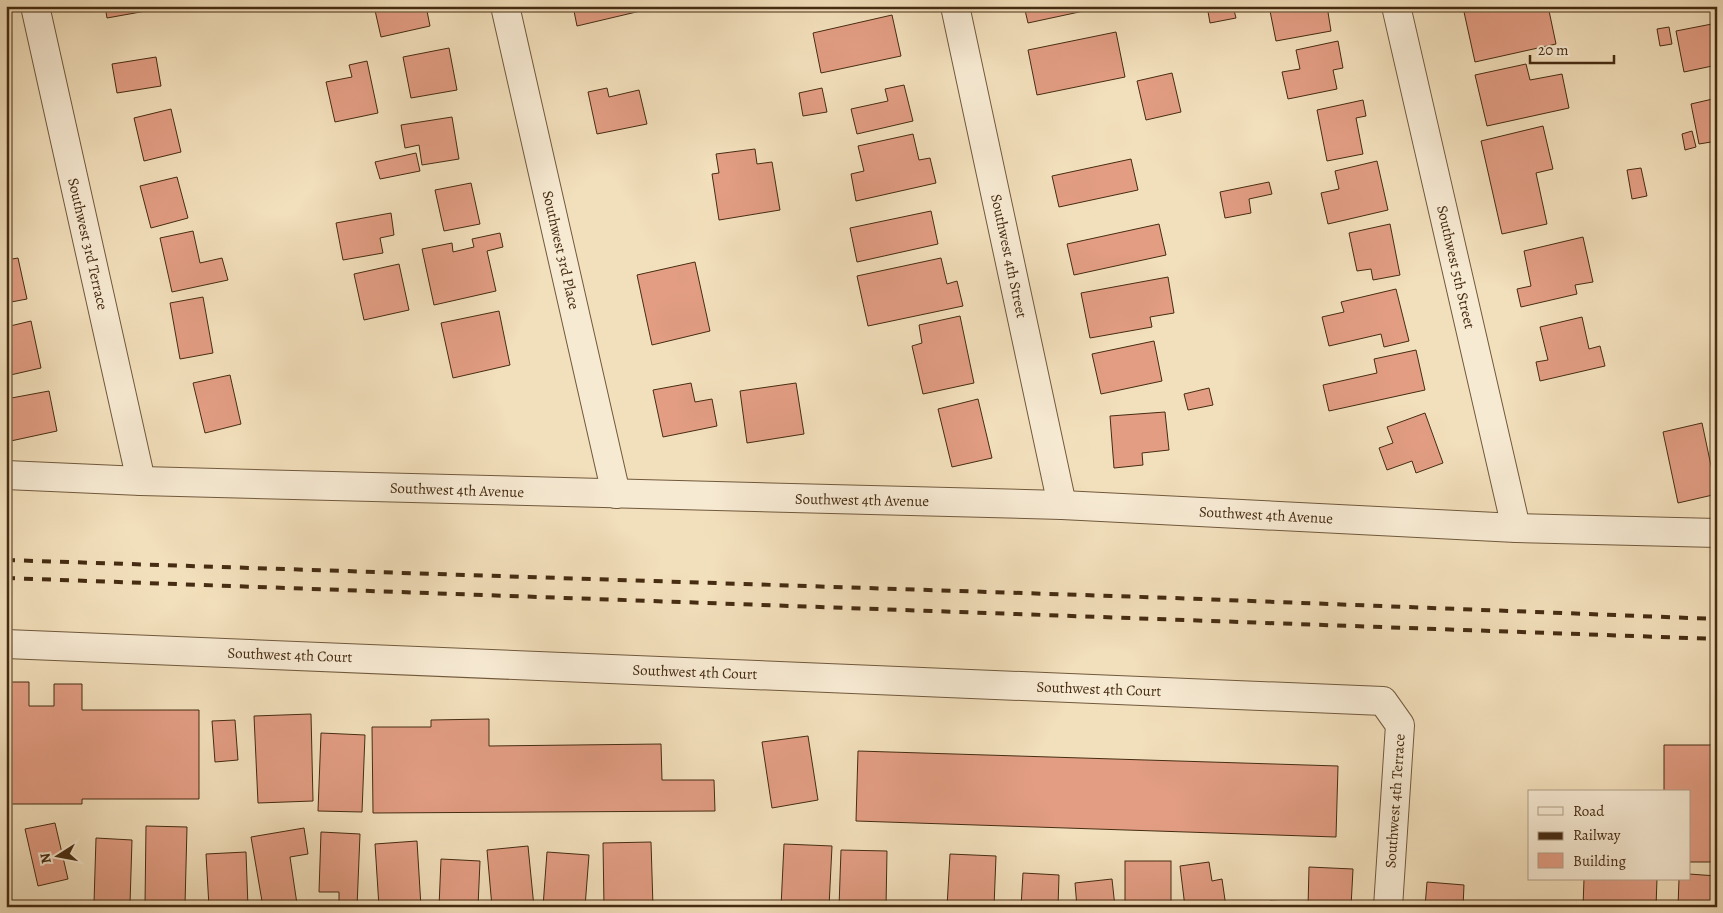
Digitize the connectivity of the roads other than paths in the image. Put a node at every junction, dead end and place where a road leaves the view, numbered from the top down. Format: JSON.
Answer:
{"nodes":[{"id":1,"x":35,"y":6,"type":"edge"},
{"id":2,"x":505,"y":6,"type":"edge"},
{"id":3,"x":955,"y":6,"type":"edge"},
{"id":4,"x":1396,"y":6,"type":"edge"},
{"id":5,"x":6,"y":475,"type":"edge"},
{"id":6,"x":141,"y":481,"type":"junction"},
{"id":7,"x":616,"y":494,"type":"junction"},
{"id":8,"x":1062,"y":505,"type":"junction"},
{"id":9,"x":1516,"y":528,"type":"junction"},
{"id":10,"x":1717,"y":533,"type":"edge"},
{"id":11,"x":6,"y":644,"type":"edge"},
{"id":12,"x":1383,"y":701,"type":"joint"},
{"id":13,"x":1388,"y":907,"type":"edge"}],
"edges":[{"from":1,"to":6,"type":"street","name":"Southwest 3rd Terrace"},
{"from":2,"to":7,"type":"street","name":"Southwest 3rd Place"},
{"from":3,"to":8,"type":"street","name":"Southwest 4th Street"},
{"from":4,"to":9,"type":"street","name":"Southwest 5th Street"},
{"from":5,"to":6,"type":"street","name":"Southwest 4th Avenue"},
{"from":6,"to":7,"type":"street","name":"Southwest 4th Avenue"},
{"from":7,"to":8,"type":"street","name":"Southwest 4th Avenue"},
{"from":8,"to":9,"type":"street","name":"Southwest 4th Avenue"},
{"from":9,"to":10,"type":"street","name":"Southwest 4th Avenue"},
{"from":11,"to":12,"type":"street","name":"Southwest 4th Court"},
{"from":12,"to":13,"type":"street","name":"Southwest 4th Terrace"}]}
